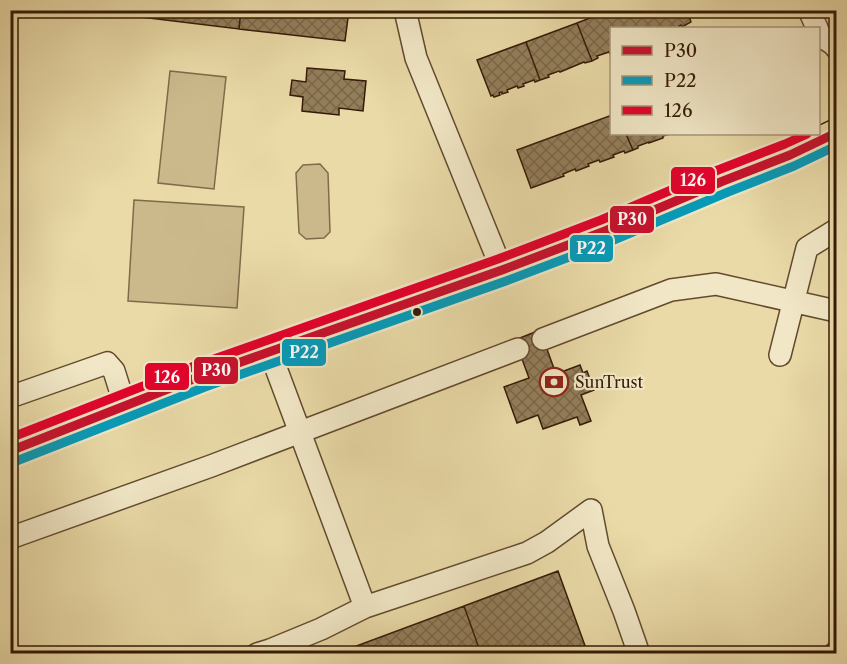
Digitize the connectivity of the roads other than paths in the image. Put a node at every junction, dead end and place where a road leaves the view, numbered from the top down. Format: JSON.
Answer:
{"nodes":[{"id":1,"x":405,"y":10,"type":"edge"},
{"id":2,"x":809,"y":10,"type":"edge"},
{"id":3,"x":817,"y":27,"type":"edge"},
{"id":4,"x":820,"y":34,"type":"edge"},
{"id":5,"x":837,"y":48,"type":"edge"},
{"id":6,"x":837,"y":133,"type":"edge"},
{"id":7,"x":837,"y":230,"type":"edge"},
{"id":8,"x":502,"y":270,"type":"junction"},
{"id":9,"x":793,"y":301,"type":"junction"},
{"id":10,"x":837,"y":311,"type":"edge"},
{"id":11,"x":543,"y":339,"type":"dead end"},
{"id":12,"x":518,"y":349,"type":"dead end"},
{"id":13,"x":270,"y":352,"type":"junction"},
{"id":14,"x":780,"y":355,"type":"dead end"},
{"id":15,"x":10,"y":397,"type":"edge"},
{"id":16,"x":125,"y":406,"type":"junction"},
{"id":17,"x":300,"y":432,"type":"junction"},
{"id":18,"x":10,"y":451,"type":"edge"},
{"id":19,"x":10,"y":538,"type":"edge"},
{"id":20,"x":364,"y":607,"type":"junction"},
{"id":21,"x":257,"y":654,"type":"edge"},
{"id":22,"x":639,"y":654,"type":"edge"}],
"edges":[{"from":1,"to":8,"type":"lane"},
{"from":2,"to":3,"type":"lane"},
{"from":4,"to":5,"type":"lane"},
{"from":6,"to":8,"type":"main road"},
{"from":7,"to":9,"type":"lane"},
{"from":8,"to":13,"type":"main road"},
{"from":9,"to":10,"type":"lane"},
{"from":9,"to":11,"type":"lane"},
{"from":9,"to":14,"type":"lane"},
{"from":12,"to":17,"type":"lane"},
{"from":13,"to":16,"type":"main road"},
{"from":13,"to":17,"type":"lane"},
{"from":15,"to":16,"type":"lane"},
{"from":16,"to":18,"type":"main road"},
{"from":17,"to":19,"type":"lane"},
{"from":17,"to":20,"type":"lane"},
{"from":20,"to":21,"type":"lane"},
{"from":20,"to":22,"type":"lane"}]}
